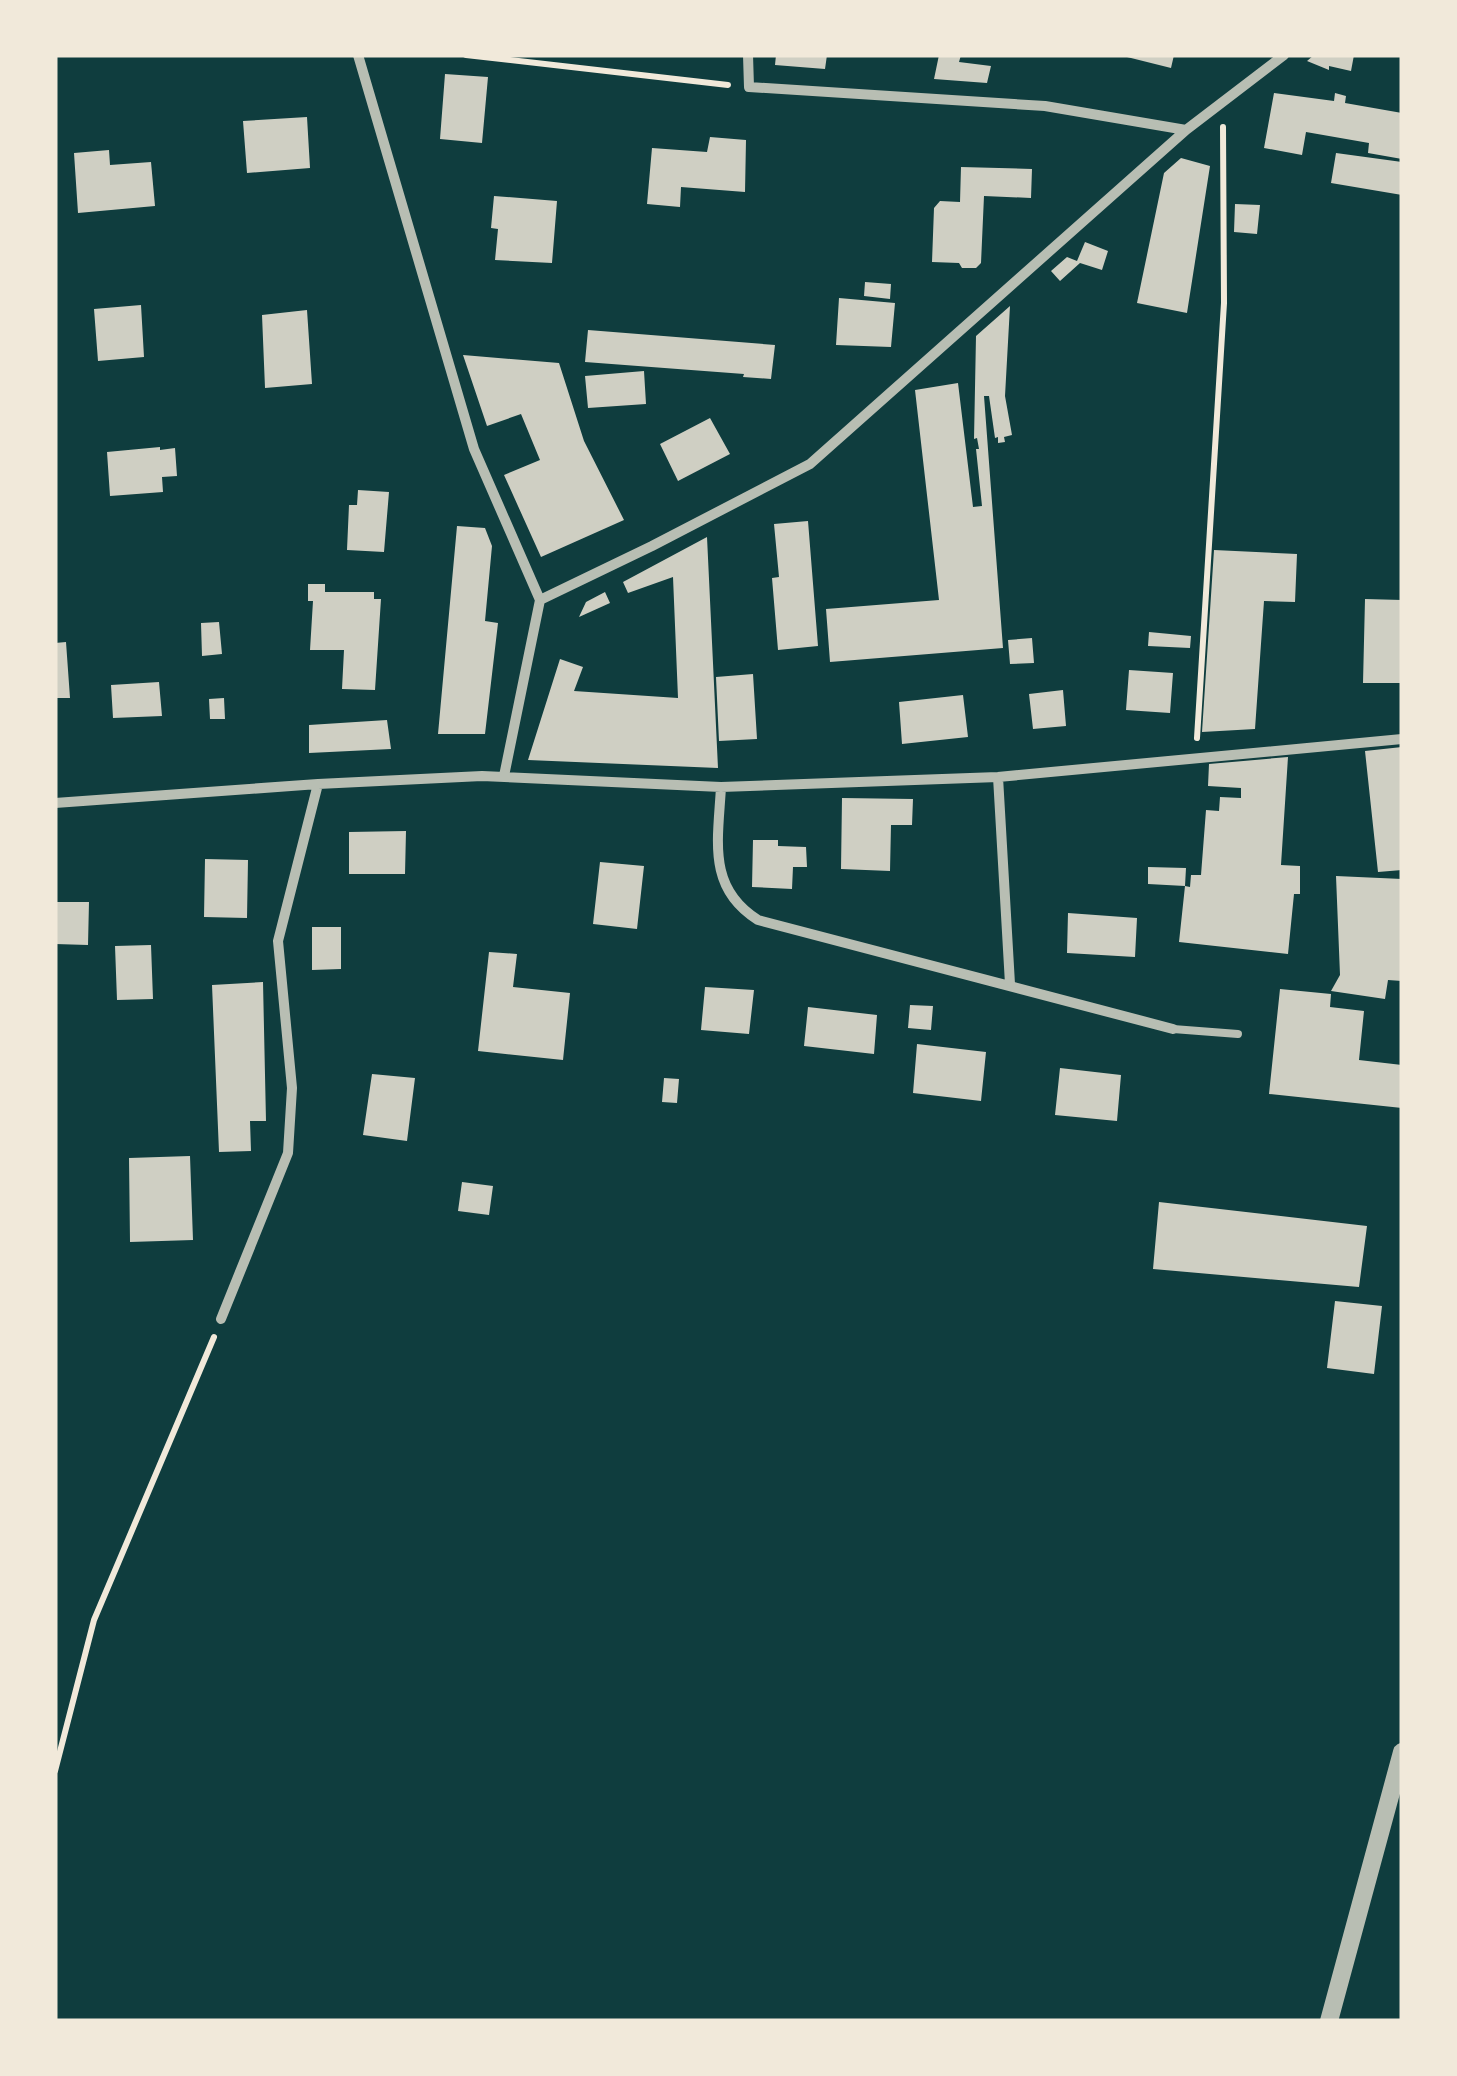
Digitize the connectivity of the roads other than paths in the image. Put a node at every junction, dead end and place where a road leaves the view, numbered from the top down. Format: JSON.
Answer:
{"nodes":[{"id":1,"x":358,"y":55,"type":"edge"},
{"id":2,"x":748,"y":55,"type":"edge"},
{"id":3,"x":1284,"y":55,"type":"edge"},
{"id":4,"x":1186,"y":130,"type":"junction"},
{"id":5,"x":540,"y":600,"type":"junction"},
{"id":6,"x":1402,"y":739,"type":"edge"},
{"id":7,"x":504,"y":776,"type":"junction"},
{"id":8,"x":998,"y":777,"type":"junction"},
{"id":9,"x":318,"y":784,"type":"junction"},
{"id":10,"x":721,"y":787,"type":"junction"},
{"id":11,"x":55,"y":802,"type":"edge"},
{"id":12,"x":1010,"y":984,"type":"junction"},
{"id":13,"x":1174,"y":1028,"type":"joint"},
{"id":14,"x":1238,"y":1034,"type":"dead end"},
{"id":15,"x":222,"y":1319,"type":"road end"},
{"id":16,"x":1402,"y":1752,"type":"edge"},
{"id":17,"x":1329,"y":2021,"type":"edge"}],
"edges":[{"from":1,"to":5,"type":"street"},
{"from":2,"to":4,"type":"street"},
{"from":3,"to":4,"type":"street"},
{"from":4,"to":5,"type":"street"},
{"from":5,"to":7,"type":"street"},
{"from":6,"to":8,"type":"street"},
{"from":7,"to":9,"type":"street"},
{"from":7,"to":10,"type":"street"},
{"from":8,"to":10,"type":"street"},
{"from":8,"to":12,"type":"street"},
{"from":9,"to":11,"type":"street"},
{"from":9,"to":15,"type":"street"},
{"from":10,"to":12,"type":"street"},
{"from":12,"to":13,"type":"street"},
{"from":13,"to":14,"type":"lane"},
{"from":16,"to":17,"type":"street"}]}
